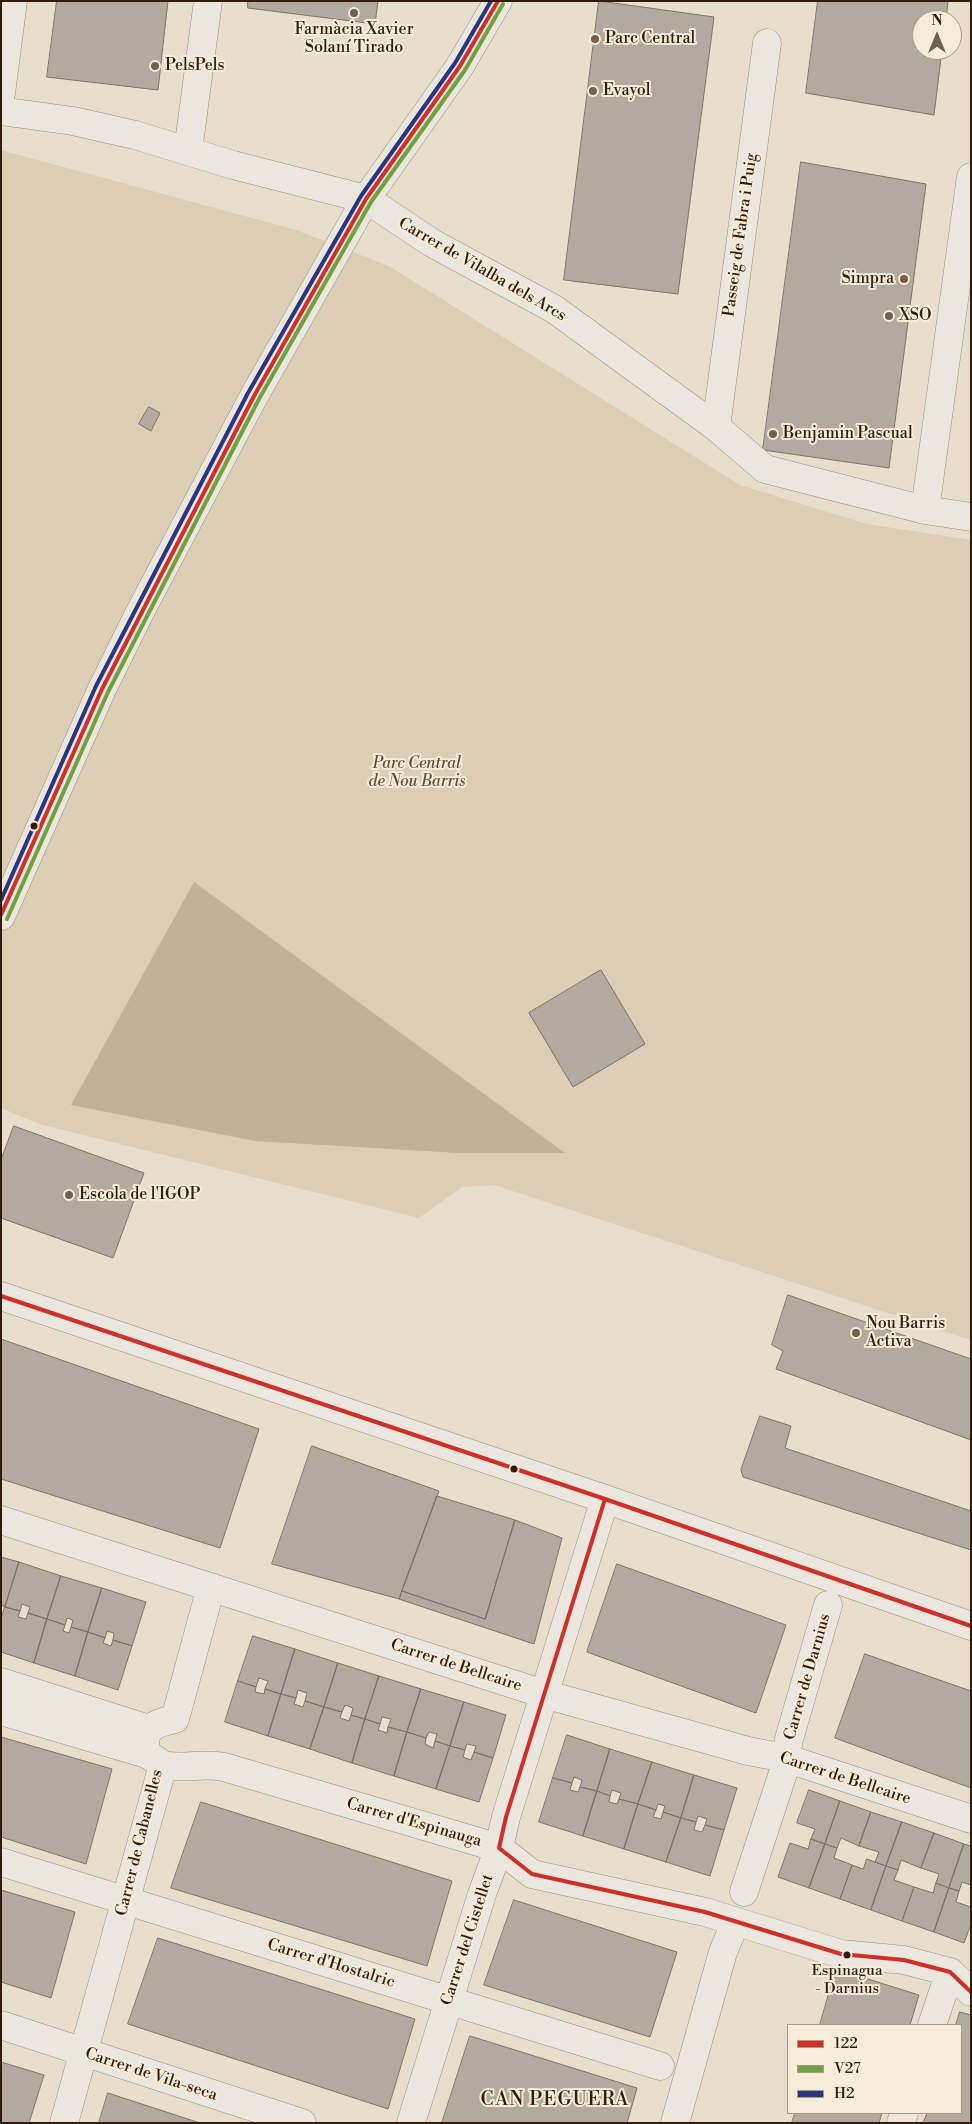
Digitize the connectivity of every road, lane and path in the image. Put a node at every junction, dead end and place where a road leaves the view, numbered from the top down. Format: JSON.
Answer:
{"nodes":[{"id":1,"x":13,"y":1,"type":"edge"},
{"id":2,"x":208,"y":1,"type":"edge"},
{"id":3,"x":498,"y":1,"type":"edge"},
{"id":4,"x":767,"y":43,"type":"dead end"},
{"id":5,"x":1,"y":93,"type":"edge"},
{"id":6,"x":1,"y":111,"type":"edge"},
{"id":7,"x":188,"y":151,"type":"junction"},
{"id":8,"x":971,"y":177,"type":"edge"},
{"id":9,"x":366,"y":199,"type":"junction"},
{"id":10,"x":716,"y":427,"type":"junction"},
{"id":11,"x":925,"y":510,"type":"junction"},
{"id":12,"x":971,"y":516,"type":"edge"},
{"id":13,"x":1,"y":916,"type":"edge"},
{"id":14,"x":1,"y":1296,"type":"edge"},
{"id":15,"x":604,"y":1499,"type":"junction"},
{"id":16,"x":1,"y":1520,"type":"edge"},
{"id":17,"x":211,"y":1587,"type":"junction"},
{"id":18,"x":828,"y":1606,"type":"dead end"},
{"id":19,"x":971,"y":1626,"type":"edge"},
{"id":20,"x":1,"y":1682,"type":"edge"},
{"id":21,"x":544,"y":1694,"type":"junction"},
{"id":22,"x":1,"y":1711,"type":"edge"},
{"id":23,"x":153,"y":1749,"type":"junction"},
{"id":24,"x":785,"y":1758,"type":"junction"},
{"id":25,"x":971,"y":1819,"type":"edge"},
{"id":26,"x":498,"y":1848,"type":"junction"},
{"id":27,"x":1,"y":1862,"type":"edge"},
{"id":28,"x":744,"y":1892,"type":"dead end"},
{"id":29,"x":126,"y":1899,"type":"junction"},
{"id":30,"x":731,"y":1934,"type":"dead end"},
{"id":31,"x":965,"y":1985,"type":"edge"},
{"id":32,"x":449,"y":2000,"type":"junction"},
{"id":33,"x":933,"y":2024,"type":"edge"},
{"id":34,"x":1,"y":2025,"type":"edge"},
{"id":35,"x":84,"y":2053,"type":"junction"},
{"id":36,"x":660,"y":2066,"type":"dead end"},
{"id":37,"x":64,"y":2123,"type":"edge"},
{"id":38,"x":302,"y":2123,"type":"edge"},
{"id":39,"x":411,"y":2123,"type":"edge"},
{"id":40,"x":675,"y":2123,"type":"edge"}],
"edges":[{"from":1,"to":5,"type":"street"},
{"from":2,"to":7,"type":"street"},
{"from":3,"to":9,"type":"street"},
{"from":4,"to":10,"type":"street","name":"Passeig de Fabra i Puig"},
{"from":6,"to":7,"type":"street","name":"Carrer de Vilalba dels Arcs"},
{"from":7,"to":9,"type":"street","name":"Carrer de Vilalba dels Arcs"},
{"from":8,"to":11,"type":"street"},
{"from":9,"to":10,"type":"street","name":"Carrer de Vilalba dels Arcs"},
{"from":9,"to":13,"type":"street"},
{"from":10,"to":11,"type":"street","name":"Carrer de Vilalba dels Arcs"},
{"from":11,"to":12,"type":"street","name":"Carrer de Vilalba dels Arcs"},
{"from":14,"to":15,"type":"street"},
{"from":15,"to":19,"type":"street"},
{"from":15,"to":21,"type":"street","name":"Carrer del Cistellet"},
{"from":16,"to":17,"type":"street","name":"Carrer de Bellcaire"},
{"from":17,"to":21,"type":"street","name":"Carrer de Bellcaire"},
{"from":17,"to":23,"type":"street"},
{"from":18,"to":24,"type":"street","name":"Carrer de Darnius"},
{"from":20,"to":23,"type":"street","name":"Carrer d'Espinauga"},
{"from":21,"to":24,"type":"street","name":"Carrer de Bellcaire"},
{"from":21,"to":26,"type":"street","name":"Carrer del Cistellet"},
{"from":22,"to":23,"type":"street","name":"Carrer d'Espinauga"},
{"from":23,"to":26,"type":"street","name":"Carrer d'Espinauga"},
{"from":23,"to":29,"type":"street","name":"Carrer de Cabanelles"},
{"from":24,"to":25,"type":"street","name":"Carrer de Bellcaire"},
{"from":24,"to":28,"type":"street","name":"Carrer de Darnius"},
{"from":26,"to":31,"type":"street","name":"Carrer d'Espinauga"},
{"from":26,"to":32,"type":"street","name":"Carrer del Cistellet"},
{"from":27,"to":29,"type":"street","name":"Carrer d'Hostalric"},
{"from":29,"to":32,"type":"street","name":"Carrer d'Hostalric"},
{"from":29,"to":35,"type":"street","name":"Carrer de Cabanelles"},
{"from":30,"to":40,"type":"street"},
{"from":31,"to":33,"type":"street"},
{"from":32,"to":36,"type":"street","name":"Carrer d'Hostalric"},
{"from":32,"to":39,"type":"street","name":"Carrer del Cistellet"},
{"from":34,"to":35,"type":"street","name":"Carrer de Vila-seca"},
{"from":35,"to":37,"type":"street","name":"Carrer de Cabanelles"},
{"from":35,"to":38,"type":"street","name":"Carrer de Vila-seca"}]}
